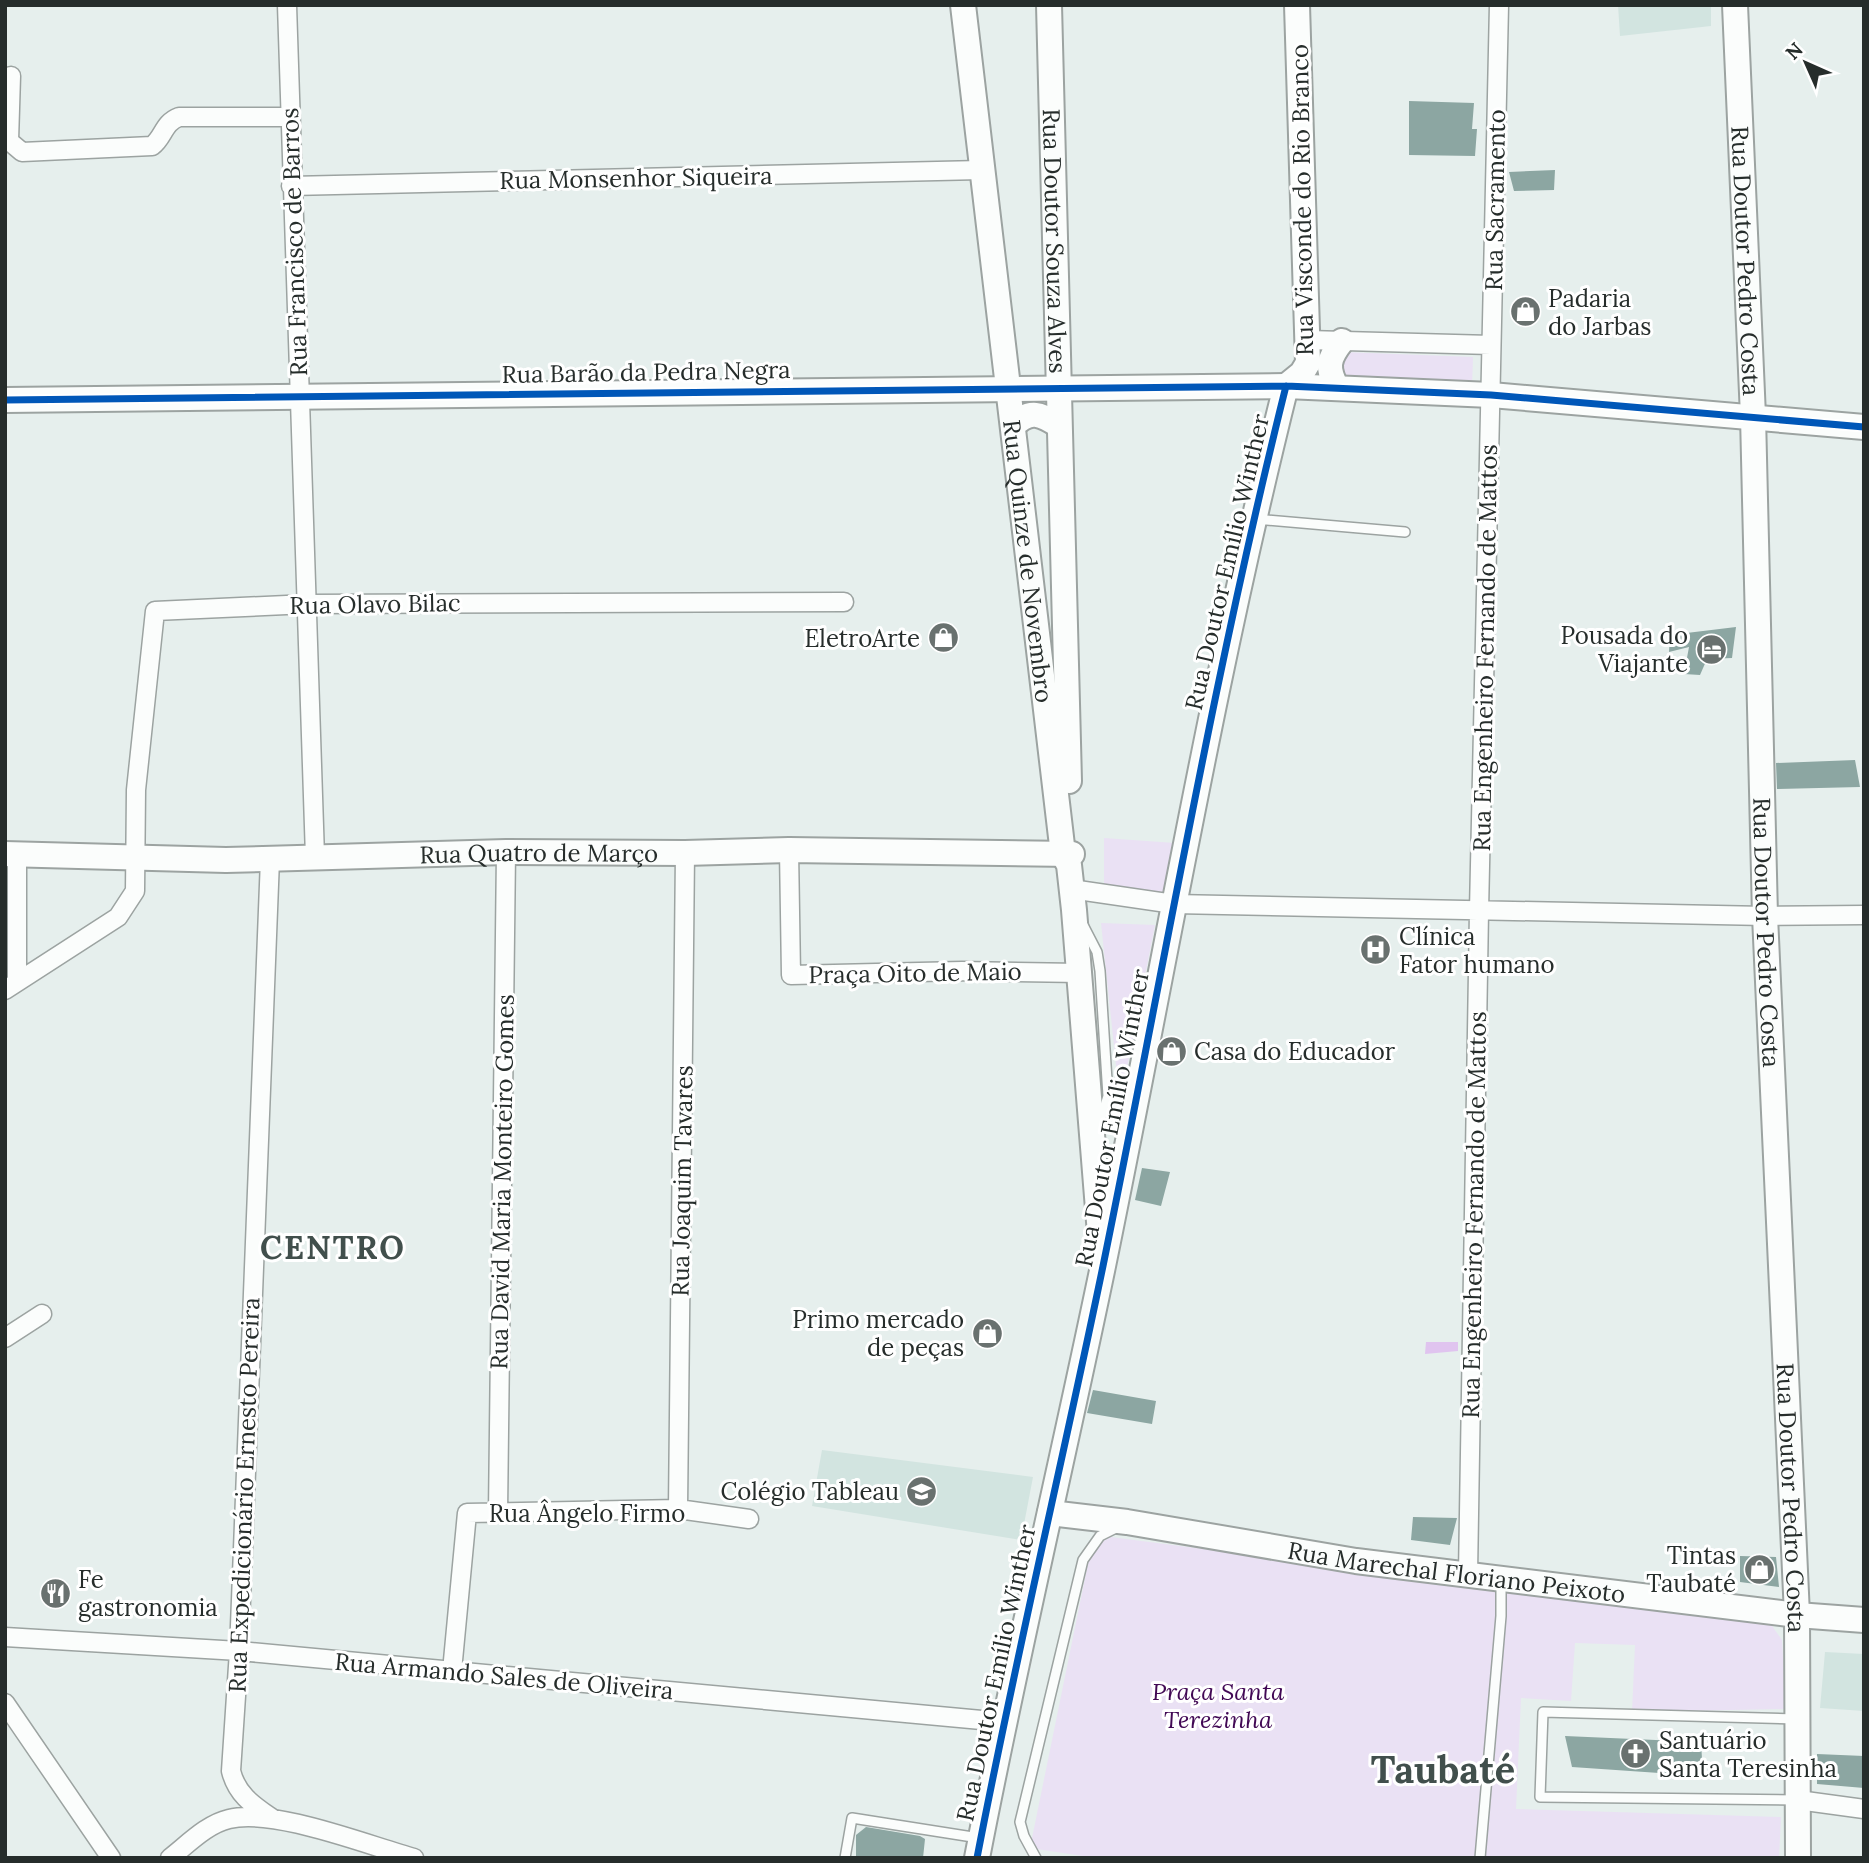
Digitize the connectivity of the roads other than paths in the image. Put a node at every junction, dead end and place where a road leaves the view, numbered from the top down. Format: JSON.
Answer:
{"nodes":[{"id":1,"x":287,"y":5,"type":"edge"},
{"id":2,"x":963,"y":5,"type":"edge"},
{"id":3,"x":1049,"y":5,"type":"edge"},
{"id":4,"x":1297,"y":5,"type":"edge"},
{"id":5,"x":1499,"y":5,"type":"edge"},
{"id":6,"x":1735,"y":5,"type":"edge"},
{"id":7,"x":11,"y":76,"type":"dead end"},
{"id":8,"x":289,"y":117,"type":"junction"},
{"id":9,"x":981,"y":170,"type":"junction"},
{"id":10,"x":291,"y":186,"type":"junction"},
{"id":11,"x":1308,"y":340,"type":"junction"},
{"id":12,"x":1342,"y":341,"type":"junction"},
{"id":13,"x":1491,"y":345,"type":"junction"},
{"id":14,"x":1286,"y":386,"type":"junction"},
{"id":15,"x":1010,"y":387,"type":"junction"},
{"id":16,"x":1060,"y":388,"type":"junction"},
{"id":17,"x":1337,"y":388,"type":"junction"},
{"id":18,"x":1491,"y":395,"type":"junction"},
{"id":19,"x":299,"y":396,"type":"junction"},
{"id":20,"x":5,"y":400,"type":"edge"},
{"id":21,"x":1753,"y":416,"type":"junction"},
{"id":22,"x":1014,"y":425,"type":"junction"},
{"id":23,"x":1058,"y":425,"type":"junction"},
{"id":24,"x":1864,"y":427,"type":"edge"},
{"id":25,"x":1253,"y":519,"type":"junction"},
{"id":26,"x":1405,"y":532,"type":"dead end"},
{"id":27,"x":844,"y":602,"type":"dead end"},
{"id":28,"x":308,"y":604,"type":"junction"},
{"id":29,"x":789,"y":850,"type":"junction"},
{"id":30,"x":506,"y":852,"type":"junction"},
{"id":31,"x":685,"y":853,"type":"junction"},
{"id":32,"x":11,"y":854,"type":"edge"},
{"id":33,"x":315,"y":856,"type":"junction"},
{"id":34,"x":137,"y":859,"type":"junction"},
{"id":35,"x":270,"y":859,"type":"junction"},
{"id":36,"x":1070,"y":874,"type":"junction"},
{"id":37,"x":1174,"y":904,"type":"junction"},
{"id":38,"x":1479,"y":911,"type":"junction"},
{"id":39,"x":1864,"y":915,"type":"edge"},
{"id":40,"x":1765,"y":916,"type":"junction"},
{"id":41,"x":1080,"y":973,"type":"junction"},
{"id":42,"x":11,"y":986,"type":"edge"},
{"id":43,"x":1093,"y":1139,"type":"junction"},
{"id":44,"x":1103,"y":1266,"type":"junction"},
{"id":45,"x":43,"y":1314,"type":"dead end"},
{"id":46,"x":5,"y":1338,"type":"edge"},
{"id":47,"x":678,"y":1510,"type":"junction"},
{"id":48,"x":498,"y":1513,"type":"junction"},
{"id":49,"x":1050,"y":1513,"type":"junction"},
{"id":50,"x":749,"y":1519,"type":"dead end"},
{"id":51,"x":1127,"y":1522,"type":"junction"},
{"id":52,"x":1468,"y":1574,"type":"junction"},
{"id":53,"x":1502,"y":1578,"type":"junction"},
{"id":54,"x":1797,"y":1615,"type":"junction"},
{"id":55,"x":1864,"y":1620,"type":"edge"},
{"id":56,"x":5,"y":1637,"type":"edge"},
{"id":57,"x":239,"y":1651,"type":"junction"},
{"id":58,"x":452,"y":1671,"type":"junction"},
{"id":59,"x":5,"y":1703,"type":"edge"},
{"id":60,"x":1798,"y":1719,"type":"junction"},
{"id":61,"x":1003,"y":1722,"type":"junction"},
{"id":62,"x":1798,"y":1800,"type":"junction"},
{"id":63,"x":1864,"y":1809,"type":"edge"},
{"id":64,"x":273,"y":1819,"type":"junction"},
{"id":65,"x":980,"y":1853,"type":"edge"},
{"id":66,"x":111,"y":1858,"type":"edge"},
{"id":67,"x":170,"y":1858,"type":"edge"},
{"id":68,"x":414,"y":1858,"type":"edge"},
{"id":69,"x":845,"y":1858,"type":"edge"},
{"id":70,"x":1036,"y":1858,"type":"edge"},
{"id":71,"x":1480,"y":1858,"type":"edge"},
{"id":72,"x":1798,"y":1858,"type":"edge"}],
"edges":[{"from":1,"to":8,"type":"street","name":"Rua Francisco de Barros"},
{"from":2,"to":9,"type":"main road","name":"Rua Quinze de Novembro"},
{"from":3,"to":16,"type":"main road","name":"Rua Doutor Souza Alves"},
{"from":4,"to":11,"type":"main road","name":"Rua Visconde do Rio Branco"},
{"from":5,"to":13,"type":"street","name":"Rua Sacramento"},
{"from":6,"to":21,"type":"main road","name":"Rua Doutor Pedro Costa"},
{"from":7,"to":8,"type":"street"},
{"from":8,"to":10,"type":"street","name":"Rua Francisco de Barros"},
{"from":9,"to":10,"type":"street","name":"Rua Monsenhor Siqueira"},
{"from":9,"to":15,"type":"main road","name":"Rua Quinze de Novembro"},
{"from":10,"to":19,"type":"street","name":"Rua Francisco de Barros"},
{"from":11,"to":12,"type":"street"},
{"from":11,"to":14,"type":"main road","name":"Rua Visconde do Rio Branco"},
{"from":12,"to":13,"type":"street"},
{"from":12,"to":17,"type":"main road"},
{"from":13,"to":18,"type":"street","name":"Rua Sacramento"},
{"from":14,"to":16,"type":"main road","name":"Rua Barão da Pedra Negra"},
{"from":14,"to":17,"type":"main road","name":"Rua Barão da Pedra Negra"},
{"from":14,"to":25,"type":"main road","name":"Rua Doutor Emílio Winther"},
{"from":15,"to":16,"type":"main road","name":"Rua Barão da Pedra Negra"},
{"from":15,"to":19,"type":"main road","name":"Rua Barão da Pedra Negra"},
{"from":15,"to":22,"type":"main road","name":"Rua Quinze de Novembro"},
{"from":16,"to":23,"type":"main road","name":"Rua Doutor Souza Alves"},
{"from":17,"to":18,"type":"main road","name":"Rua Barão da Pedra Negra"},
{"from":18,"to":21,"type":"main road","name":"Rua Barão da Pedra Negra"},
{"from":18,"to":38,"type":"street","name":"Rua Engenheiro Fernando de Mattos"},
{"from":19,"to":20,"type":"main road","name":"Rua Barão da Pedra Negra"},
{"from":19,"to":28,"type":"street","name":"Rua Francisco de Barros"},
{"from":21,"to":24,"type":"main road","name":"Rua Barão da Pedra Negra"},
{"from":21,"to":40,"type":"main road","name":"Rua Doutor Pedro Costa"},
{"from":22,"to":23,"type":"main road"},
{"from":22,"to":36,"type":"main road","name":"Rua Quinze de Novembro"},
{"from":23,"to":36,"type":"main road","name":"Rua Doutor Souza Alves"},
{"from":25,"to":26,"type":"lane"},
{"from":25,"to":37,"type":"main road","name":"Rua Doutor Emílio Winther"},
{"from":27,"to":28,"type":"street","name":"Rua Olavo Bilac"},
{"from":28,"to":33,"type":"street","name":"Rua Francisco de Barros"},
{"from":28,"to":34,"type":"street","name":"Rua Olavo Bilac"},
{"from":29,"to":31,"type":"main road","name":"Rua Quatro de Março"},
{"from":29,"to":36,"type":"main road","name":"Rua Quatro de Março"},
{"from":29,"to":41,"type":"street","name":"Praça Oito de Maio"},
{"from":30,"to":31,"type":"main road","name":"Rua Quatro de Março"},
{"from":30,"to":33,"type":"main road","name":"Rua Quatro de Março"},
{"from":30,"to":48,"type":"street","name":"Rua David Maria Monteiro Gomes"},
{"from":31,"to":47,"type":"street","name":"Rua Joaquim Tavares"},
{"from":32,"to":34,"type":"main road","name":"Rua Quatro de Março"},
{"from":32,"to":42,"type":"street"},
{"from":33,"to":35,"type":"main road","name":"Rua Quatro de Março"},
{"from":34,"to":35,"type":"main road","name":"Rua Quatro de Março"},
{"from":34,"to":42,"type":"street"},
{"from":35,"to":57,"type":"street","name":"Rua Expedicionário Ernesto Pereira"},
{"from":36,"to":37,"type":"street","name":"Rua Quatro de Março"},
{"from":36,"to":41,"type":"main road","name":"Rua Quinze de Novembro"},
{"from":36,"to":43,"type":"lane"},
{"from":37,"to":38,"type":"street","name":"Rua Quatro de Março"},
{"from":37,"to":44,"type":"main road","name":"Rua Doutor Emílio Winther"},
{"from":38,"to":40,"type":"street","name":"Rua Quatro de Março"},
{"from":38,"to":52,"type":"street","name":"Rua Engenheiro Fernando de Mattos"},
{"from":39,"to":40,"type":"street","name":"Rua Quatro de Março"},
{"from":40,"to":54,"type":"main road","name":"Rua Doutor Pedro Costa"},
{"from":41,"to":43,"type":"main road","name":"Rua Quinze de Novembro"},
{"from":43,"to":44,"type":"main road","name":"Rua Quinze de Novembro"},
{"from":44,"to":49,"type":"main road","name":"Rua Doutor Emílio Winther"},
{"from":45,"to":46,"type":"street"},
{"from":47,"to":48,"type":"street","name":"Rua Ângelo Firmo"},
{"from":47,"to":50,"type":"street","name":"Rua Ângelo Firmo"},
{"from":48,"to":58,"type":"street","name":"Rua Ângelo Firmo"},
{"from":49,"to":51,"type":"main road","name":"Rua Marechal Floriano Peixoto"},
{"from":49,"to":61,"type":"main road","name":"Rua Doutor Emílio Winther"},
{"from":51,"to":52,"type":"main road","name":"Rua Marechal Floriano Peixoto"},
{"from":51,"to":70,"type":"lane"},
{"from":52,"to":53,"type":"main road","name":"Rua Marechal Floriano Peixoto"},
{"from":53,"to":54,"type":"main road","name":"Rua Marechal Floriano Peixoto"},
{"from":53,"to":71,"type":"lane"},
{"from":54,"to":55,"type":"main road","name":"Rua Marechal Floriano Peixoto"},
{"from":54,"to":60,"type":"main road","name":"Rua Doutor Pedro Costa"},
{"from":56,"to":57,"type":"street","name":"Rua Armando Sales de Oliveira"},
{"from":57,"to":58,"type":"street","name":"Rua Armando Sales de Oliveira"},
{"from":57,"to":64,"type":"street","name":"Rua Expedicionário Ernesto Pereira"},
{"from":58,"to":61,"type":"street","name":"Rua Armando Sales de Oliveira"},
{"from":59,"to":66,"type":"street"},
{"from":60,"to":62,"type":"main road","name":"Rua Doutor Pedro Costa"},
{"from":60,"to":62,"type":"lane"},
{"from":61,"to":65,"type":"main road","name":"Rua Doutor Emílio Winther"},
{"from":62,"to":63,"type":"street"},
{"from":62,"to":72,"type":"main road","name":"Rua Doutor Pedro Costa"},
{"from":64,"to":67,"type":"street"},
{"from":64,"to":68,"type":"street"},
{"from":65,"to":69,"type":"lane"}]}
